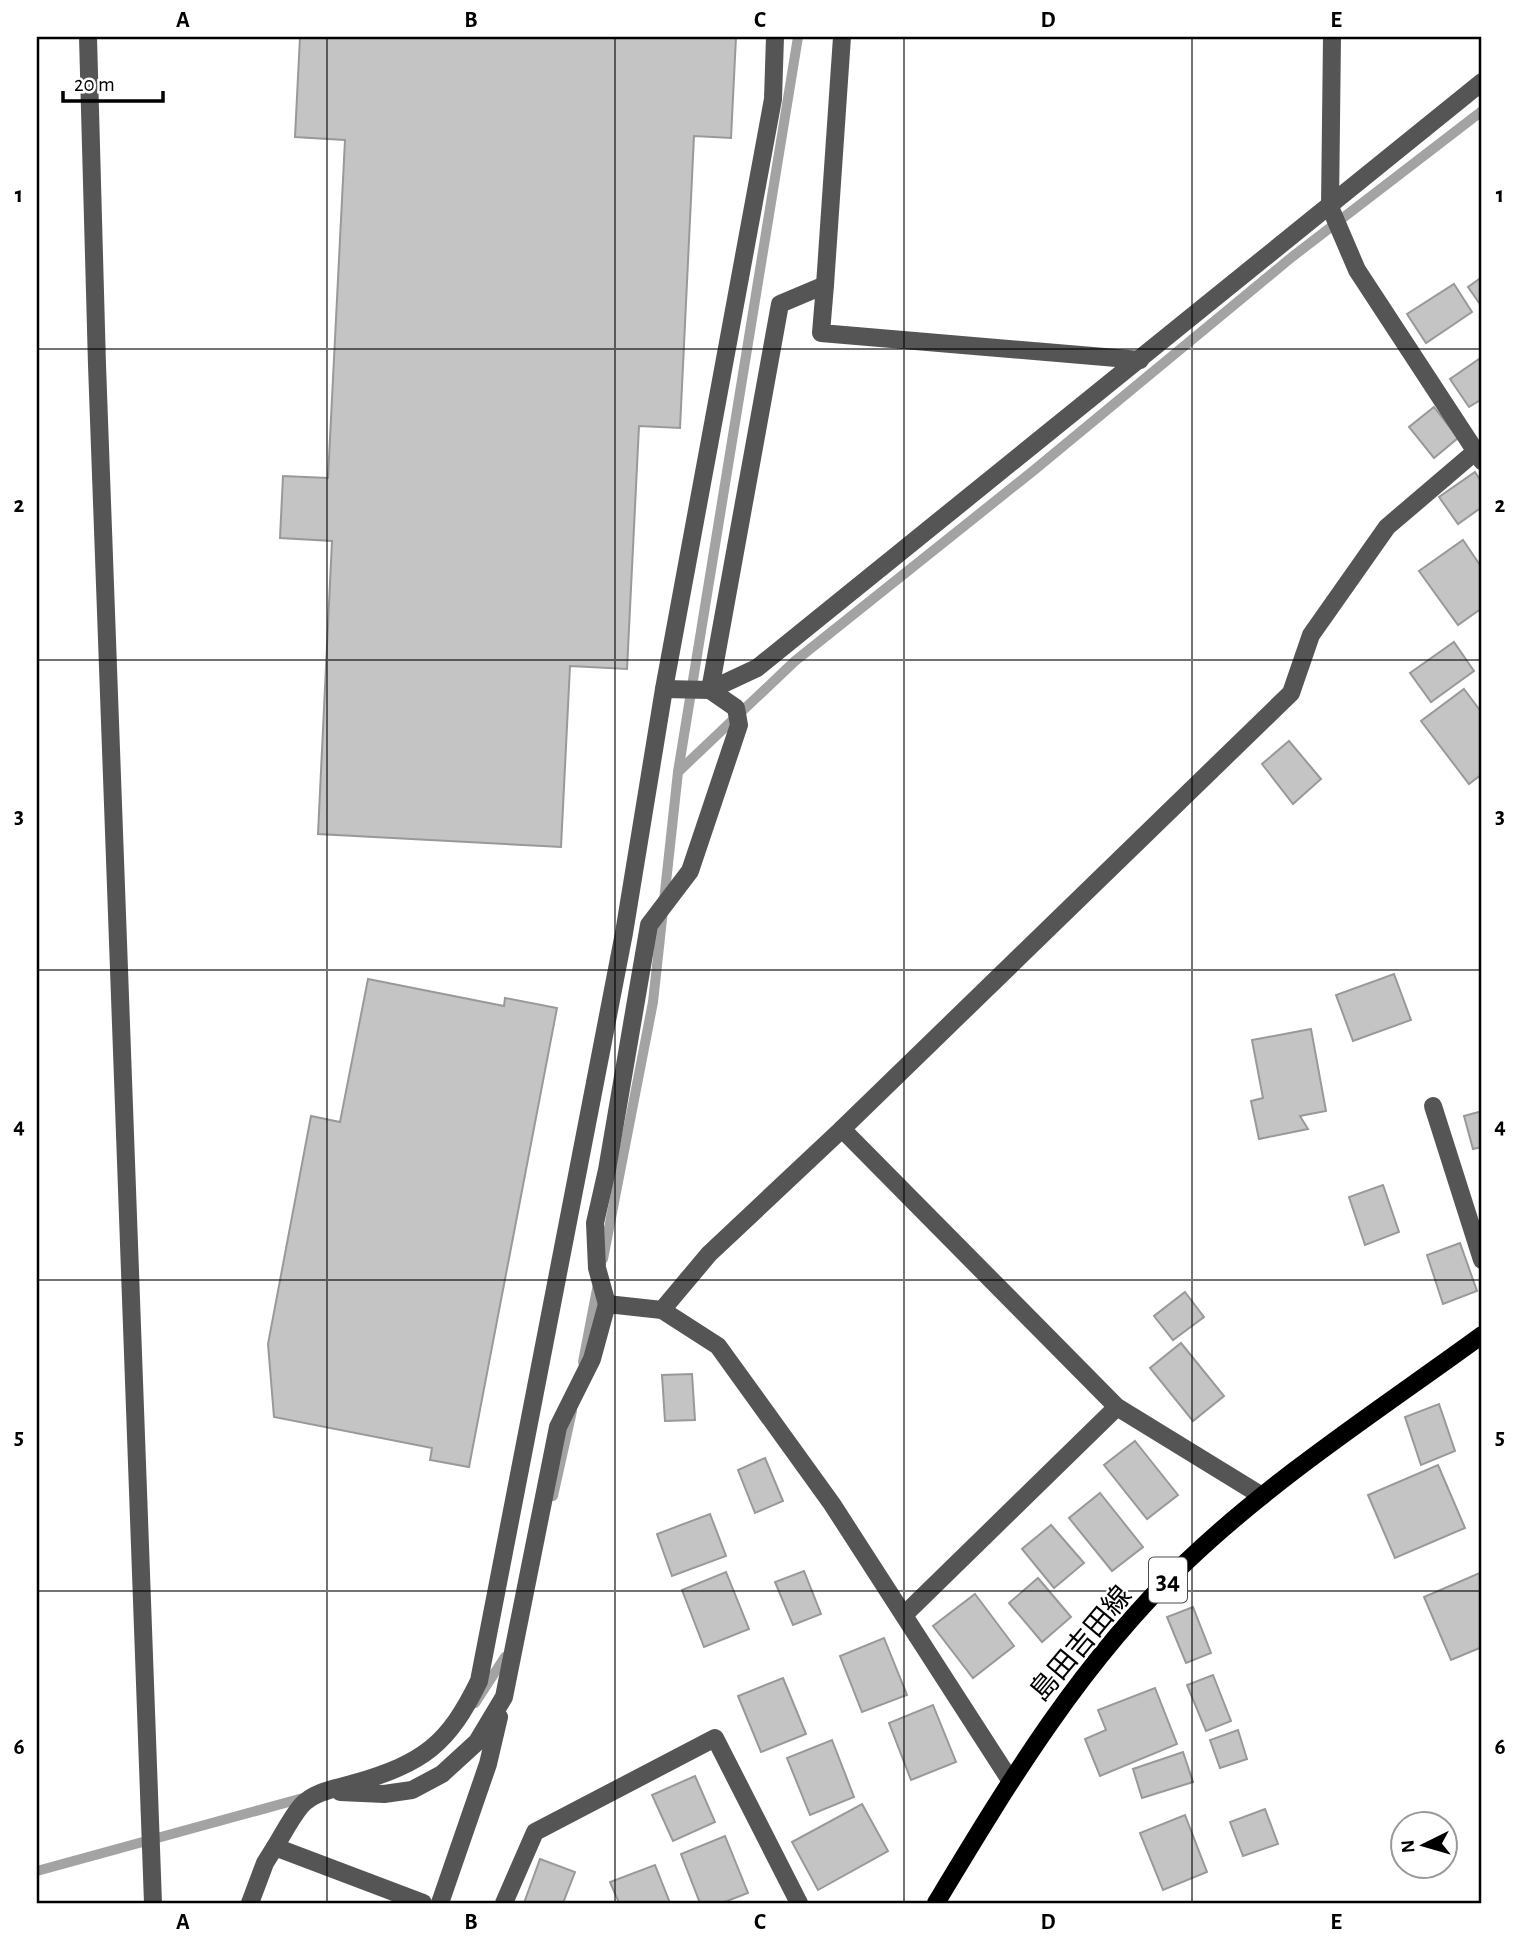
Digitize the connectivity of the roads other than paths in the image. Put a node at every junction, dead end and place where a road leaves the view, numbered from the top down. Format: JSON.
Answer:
{"nodes":[{"id":1,"x":88,"y":37,"type":"edge"},
{"id":2,"x":775,"y":37,"type":"edge"},
{"id":3,"x":842,"y":37,"type":"edge"},
{"id":4,"x":1332,"y":37,"type":"edge"},
{"id":5,"x":1482,"y":82,"type":"edge"},
{"id":6,"x":1330,"y":207,"type":"junction"},
{"id":7,"x":825,"y":285,"type":"junction"},
{"id":8,"x":1140,"y":360,"type":"junction"},
{"id":9,"x":1482,"y":423,"type":"edge"},
{"id":10,"x":1475,"y":449,"type":"edge"},
{"id":11,"x":664,"y":689,"type":"junction"},
{"id":12,"x":710,"y":690,"type":"junction"},
{"id":13,"x":1433,"y":1106,"type":"dead end"},
{"id":14,"x":842,"y":1129,"type":"junction"},
{"id":15,"x":1482,"y":1260,"type":"edge"},
{"id":16,"x":607,"y":1304,"type":"junction"},
{"id":17,"x":662,"y":1310,"type":"junction"},
{"id":18,"x":1482,"y":1335,"type":"edge"},
{"id":19,"x":1117,"y":1407,"type":"junction"},
{"id":20,"x":1262,"y":1496,"type":"junction"},
{"id":21,"x":904,"y":1615,"type":"junction"},
{"id":22,"x":504,"y":1697,"type":"junction"},
{"id":23,"x":1010,"y":1780,"type":"junction"},
{"id":24,"x":326,"y":1791,"type":"junction"},
{"id":25,"x":275,"y":1847,"type":"junction"},
{"id":26,"x":153,"y":1903,"type":"edge"},
{"id":27,"x":250,"y":1903,"type":"edge"},
{"id":28,"x":423,"y":1903,"type":"edge"},
{"id":29,"x":440,"y":1903,"type":"edge"},
{"id":30,"x":504,"y":1903,"type":"edge"},
{"id":31,"x":799,"y":1903,"type":"edge"},
{"id":32,"x":936,"y":1903,"type":"edge"}],
"edges":[{"from":1,"to":26,"type":"street"},
{"from":2,"to":11,"type":"street"},
{"from":3,"to":7,"type":"street"},
{"from":4,"to":6,"type":"street"},
{"from":5,"to":6,"type":"street"},
{"from":6,"to":8,"type":"street"},
{"from":6,"to":10,"type":"street"},
{"from":7,"to":8,"type":"street"},
{"from":7,"to":12,"type":"street"},
{"from":8,"to":12,"type":"street"},
{"from":9,"to":10,"type":"street"},
{"from":10,"to":14,"type":"street"},
{"from":11,"to":12,"type":"street"},
{"from":11,"to":24,"type":"street"},
{"from":12,"to":16,"type":"street"},
{"from":13,"to":15,"type":"street"},
{"from":14,"to":17,"type":"street"},
{"from":14,"to":19,"type":"street"},
{"from":16,"to":17,"type":"street"},
{"from":16,"to":22,"type":"street"},
{"from":17,"to":21,"type":"street"},
{"from":18,"to":20,"type":"main road","name":"島田吉田線","number":"34"},
{"from":19,"to":20,"type":"street"},
{"from":19,"to":21,"type":"street"},
{"from":20,"to":23,"type":"main road","name":"島田吉田線","number":"34"},
{"from":21,"to":23,"type":"street"},
{"from":22,"to":24,"type":"street"},
{"from":22,"to":29,"type":"street"},
{"from":23,"to":32,"type":"main road","name":"島田吉田線","number":"34"},
{"from":24,"to":25,"type":"street"},
{"from":25,"to":27,"type":"street"},
{"from":25,"to":28,"type":"street"},
{"from":30,"to":31,"type":"street"}]}
